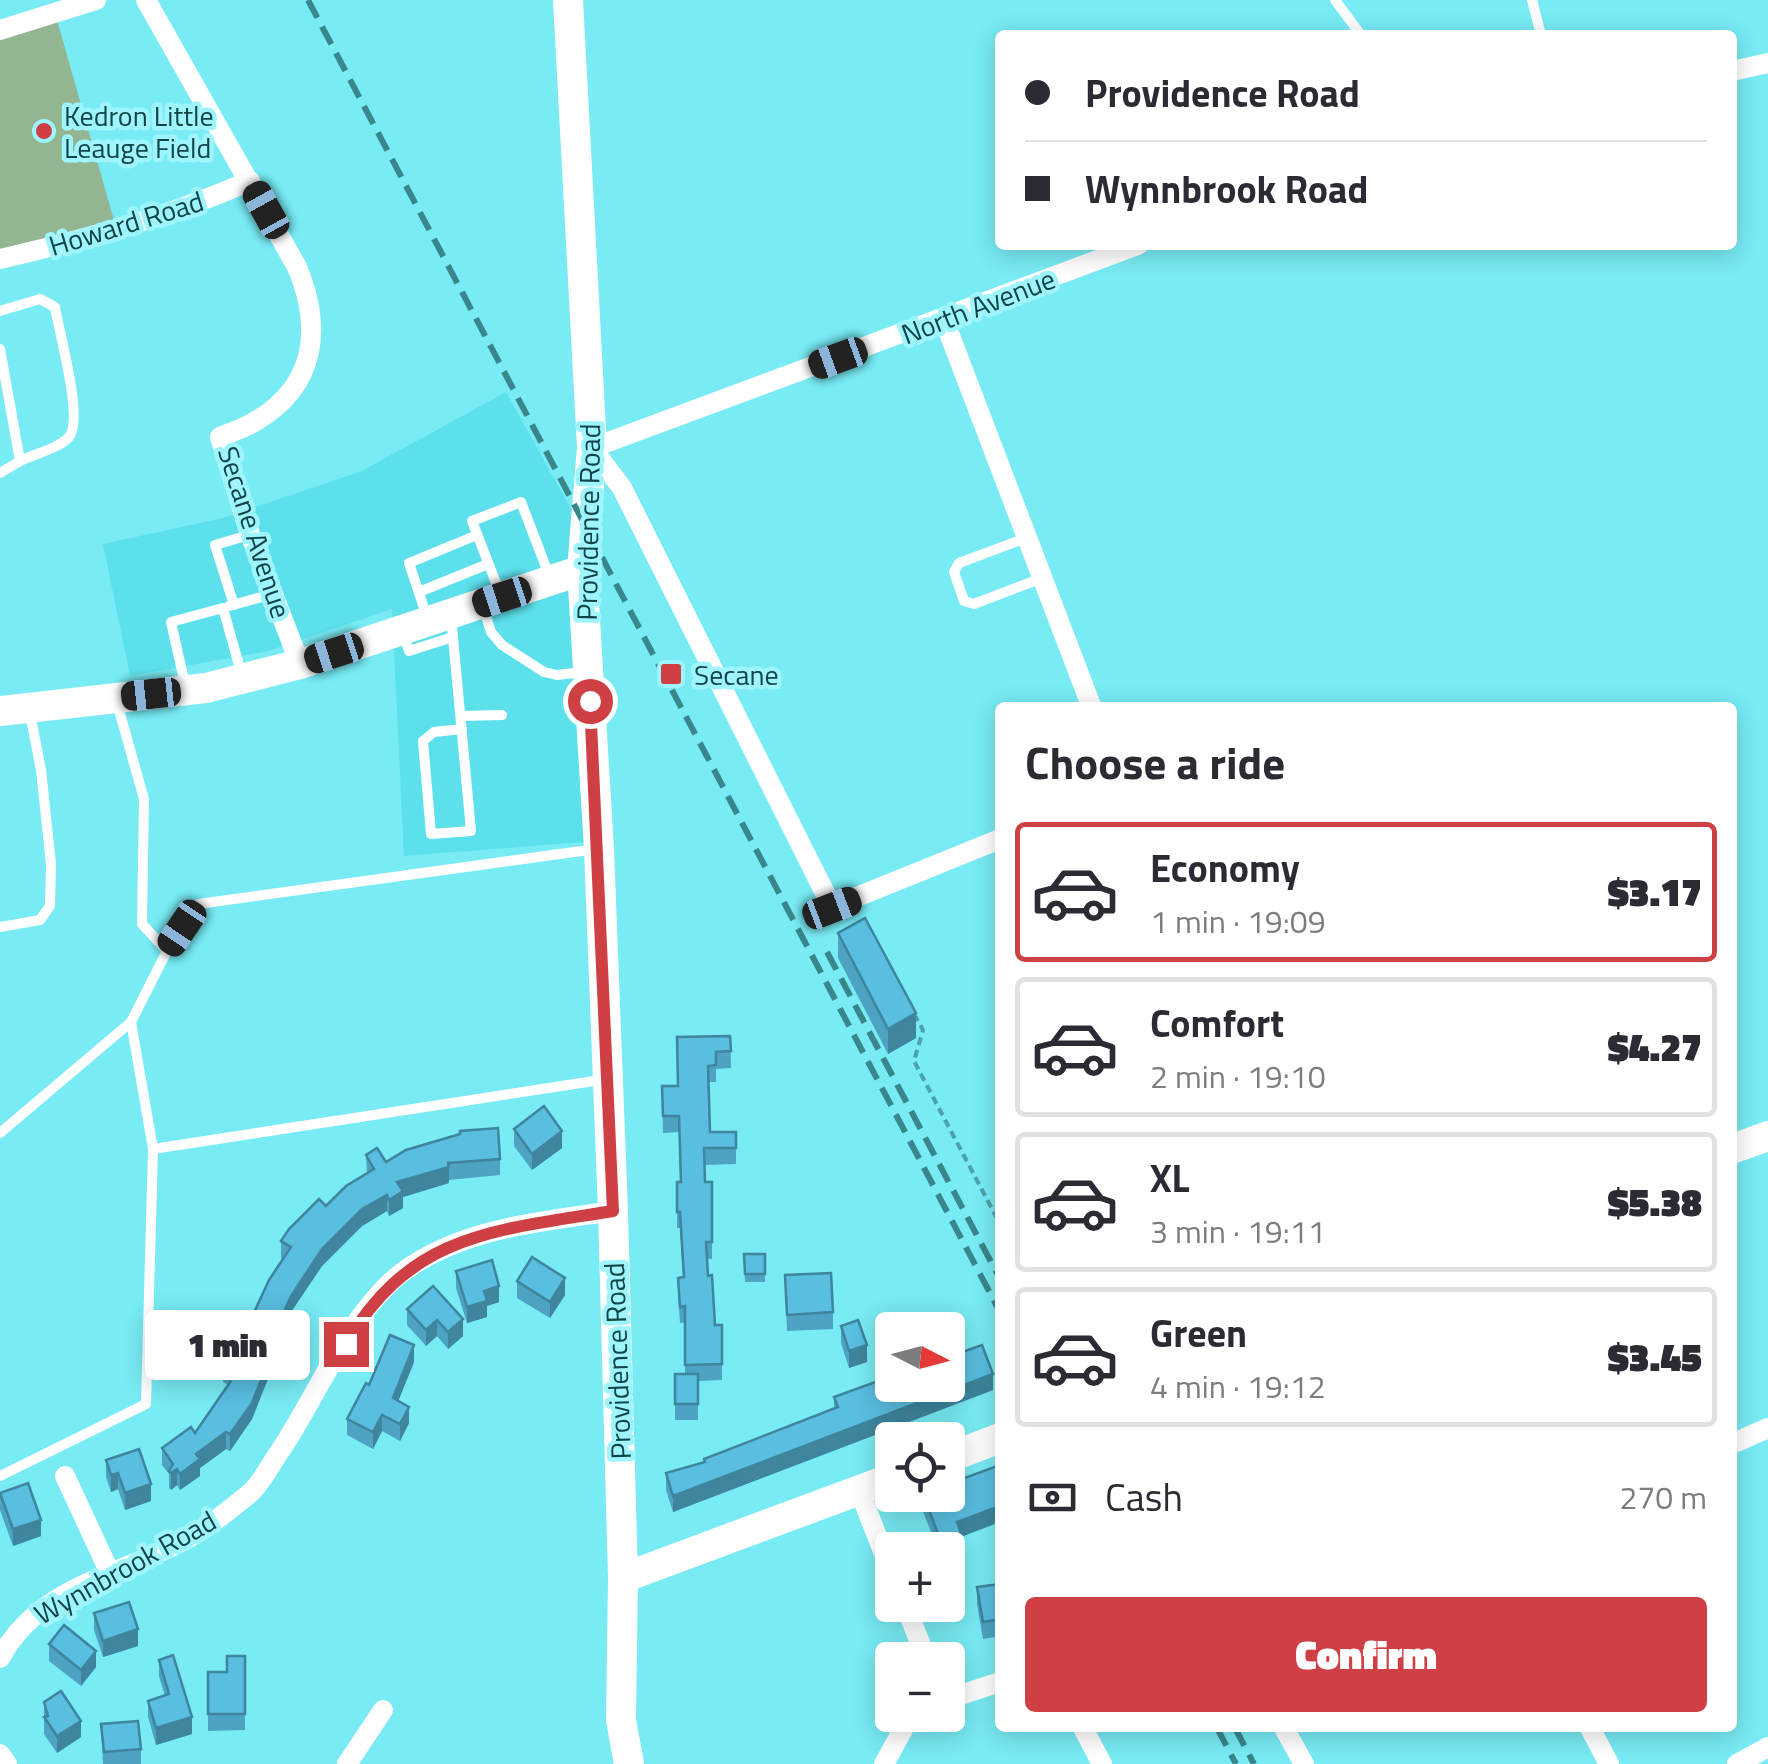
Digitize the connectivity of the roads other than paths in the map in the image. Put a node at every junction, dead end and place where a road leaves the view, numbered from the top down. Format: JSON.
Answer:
{"nodes":[{"id":1,"x":96,"y":0,"type":"edge"},
{"id":2,"x":146,"y":0,"type":"edge"},
{"id":3,"x":568,"y":0,"type":"edge"},
{"id":4,"x":1335,"y":0,"type":"edge"},
{"id":5,"x":1532,"y":0,"type":"edge"},
{"id":6,"x":0,"y":30,"type":"edge"},
{"id":7,"x":1358,"y":30,"type":"edge"},
{"id":8,"x":1540,"y":30,"type":"edge"},
{"id":9,"x":1768,"y":63,"type":"edge"},
{"id":10,"x":1737,"y":70,"type":"edge"},
{"id":11,"x":250,"y":181,"type":"junction"},
{"id":12,"x":1125,"y":250,"type":"edge"},
{"id":13,"x":0,"y":259,"type":"edge"},
{"id":14,"x":0,"y":311,"type":"edge"},
{"id":15,"x":944,"y":320,"type":"junction"},
{"id":16,"x":0,"y":349,"type":"edge"},
{"id":17,"x":592,"y":448,"type":"junction"},
{"id":18,"x":20,"y":461,"type":"junction"},
{"id":19,"x":0,"y":473,"type":"edge"},
{"id":20,"x":250,"y":534,"type":"junction"},
{"id":21,"x":477,"y":535,"type":"junction"},
{"id":22,"x":1027,"y":538,"type":"junction"},
{"id":23,"x":488,"y":564,"type":"junction"},
{"id":24,"x":582,"y":570,"type":"junction"},
{"id":25,"x":1042,"y":578,"type":"junction"},
{"id":26,"x":552,"y":580,"type":"junction"},
{"id":27,"x":419,"y":592,"type":"junction"},
{"id":28,"x":272,"y":594,"type":"junction"},
{"id":29,"x":492,"y":600,"type":"junction"},
{"id":30,"x":228,"y":606,"type":"junction"},
{"id":31,"x":434,"y":626,"type":"junction"},
{"id":32,"x":300,"y":664,"type":"junction"},
{"id":33,"x":589,"y":672,"type":"junction"},
{"id":34,"x":243,"y":679,"type":"junction"},
{"id":35,"x":187,"y":690,"type":"junction"},
{"id":36,"x":116,"y":698,"type":"junction"},
{"id":37,"x":1090,"y":702,"type":"edge"},
{"id":38,"x":14,"y":709,"type":"edge"},
{"id":39,"x":502,"y":714,"type":"dead end"},
{"id":40,"x":461,"y":722,"type":"junction"},
{"id":41,"x":995,"y":841,"type":"edge"},
{"id":42,"x":599,"y":848,"type":"junction"},
{"id":43,"x":0,"y":926,"type":"edge"},
{"id":44,"x":167,"y":951,"type":"junction"},
{"id":45,"x":131,"y":1022,"type":"junction"},
{"id":46,"x":608,"y":1079,"type":"junction"},
{"id":47,"x":0,"y":1133,"type":"edge"},
{"id":48,"x":1768,"y":1136,"type":"edge"},
{"id":49,"x":1737,"y":1147,"type":"edge"},
{"id":50,"x":153,"y":1148,"type":"junction"},
{"id":51,"x":613,"y":1211,"type":"junction"},
{"id":52,"x":1768,"y":1428,"type":"edge"},
{"id":53,"x":995,"y":1440,"type":"edge"},
{"id":54,"x":1737,"y":1442,"type":"edge"},
{"id":55,"x":965,"y":1451,"type":"edge"},
{"id":56,"x":0,"y":1476,"type":"edge"},
{"id":57,"x":65,"y":1476,"type":"dead end"},
{"id":58,"x":875,"y":1484,"type":"edge"},
{"id":59,"x":859,"y":1490,"type":"junction"},
{"id":60,"x":876,"y":1532,"type":"edge"},
{"id":61,"x":110,"y":1573,"type":"junction"},
{"id":62,"x":624,"y":1578,"type":"junction"},
{"id":63,"x":0,"y":1658,"type":"edge"},
{"id":64,"x":995,"y":1684,"type":"edge"},
{"id":65,"x":965,"y":1694,"type":"edge"},
{"id":66,"x":383,"y":1710,"type":"dead end"},
{"id":67,"x":902,"y":1732,"type":"edge"},
{"id":68,"x":1086,"y":1732,"type":"edge"},
{"id":69,"x":1286,"y":1732,"type":"edge"},
{"id":70,"x":1592,"y":1732,"type":"edge"},
{"id":71,"x":1768,"y":1747,"type":"edge"},
{"id":72,"x":0,"y":1754,"type":"edge"},
{"id":73,"x":7,"y":1764,"type":"edge"},
{"id":74,"x":348,"y":1764,"type":"edge"},
{"id":75,"x":629,"y":1764,"type":"edge"},
{"id":76,"x":884,"y":1764,"type":"edge"},
{"id":77,"x":1102,"y":1764,"type":"edge"},
{"id":78,"x":1304,"y":1764,"type":"edge"},
{"id":79,"x":1609,"y":1764,"type":"edge"},
{"id":80,"x":1737,"y":1764,"type":"edge"}],
"edges":[{"from":1,"to":6,"type":"street"},
{"from":2,"to":11,"type":"street","name":"Secane Avenue"},
{"from":3,"to":17,"type":"street","name":"Providence Road"},
{"from":4,"to":7,"type":"lane"},
{"from":5,"to":8,"type":"lane"},
{"from":9,"to":10,"type":"street"},
{"from":11,"to":13,"type":"street","name":"Howard Road"},
{"from":11,"to":20,"type":"street","name":"Secane Avenue"},
{"from":12,"to":15,"type":"street","name":"North Avenue"},
{"from":14,"to":18,"type":"lane"},
{"from":15,"to":17,"type":"street","name":"North Avenue"},
{"from":15,"to":22,"type":"street"},
{"from":16,"to":18,"type":"lane"},
{"from":17,"to":24,"type":"street","name":"Providence Road"},
{"from":17,"to":41,"type":"street"},
{"from":18,"to":19,"type":"lane"},
{"from":20,"to":28,"type":"street","name":"Secane Avenue"},
{"from":20,"to":30,"type":"lane"},
{"from":21,"to":23,"type":"lane"},
{"from":21,"to":26,"type":"lane"},
{"from":21,"to":27,"type":"lane"},
{"from":22,"to":25,"type":"street"},
{"from":22,"to":25,"type":"lane"},
{"from":23,"to":27,"type":"lane"},
{"from":23,"to":29,"type":"lane"},
{"from":24,"to":26,"type":"street"},
{"from":24,"to":33,"type":"street","name":"Providence Road"},
{"from":25,"to":37,"type":"street"},
{"from":26,"to":29,"type":"street"},
{"from":27,"to":31,"type":"lane"},
{"from":28,"to":30,"type":"lane"},
{"from":28,"to":32,"type":"street","name":"Secane Avenue"},
{"from":29,"to":31,"type":"street"},
{"from":29,"to":33,"type":"lane"},
{"from":30,"to":34,"type":"lane"},
{"from":30,"to":35,"type":"lane"},
{"from":31,"to":32,"type":"street"},
{"from":31,"to":40,"type":"lane"},
{"from":32,"to":34,"type":"street"},
{"from":33,"to":42,"type":"street","name":"Providence Road"},
{"from":34,"to":35,"type":"street"},
{"from":35,"to":36,"type":"street"},
{"from":36,"to":38,"type":"street"},
{"from":36,"to":44,"type":"lane"},
{"from":38,"to":43,"type":"lane"},
{"from":39,"to":40,"type":"lane"},
{"from":40,"to":40,"type":"lane"},
{"from":42,"to":44,"type":"lane"},
{"from":42,"to":46,"type":"street","name":"Providence Road"},
{"from":44,"to":45,"type":"lane"},
{"from":45,"to":47,"type":"lane"},
{"from":45,"to":50,"type":"lane"},
{"from":46,"to":50,"type":"lane"},
{"from":46,"to":51,"type":"street","name":"Providence Road"},
{"from":48,"to":49,"type":"street"},
{"from":50,"to":56,"type":"lane"},
{"from":51,"to":61,"type":"street","name":"Wynnbrook Road"},
{"from":51,"to":62,"type":"street","name":"Providence Road"},
{"from":52,"to":54,"type":"street"},
{"from":53,"to":55,"type":"street"},
{"from":57,"to":61,"type":"street"},
{"from":58,"to":59,"type":"street"},
{"from":59,"to":60,"type":"street"},
{"from":59,"to":62,"type":"street"},
{"from":61,"to":63,"type":"street","name":"Wynnbrook Road"},
{"from":62,"to":75,"type":"street","name":"Providence Road"},
{"from":64,"to":65,"type":"street"},
{"from":66,"to":74,"type":"street"},
{"from":67,"to":76,"type":"street"},
{"from":68,"to":77,"type":"street"},
{"from":69,"to":78,"type":"street"},
{"from":70,"to":79,"type":"street"},
{"from":71,"to":80,"type":"street"},
{"from":72,"to":73,"type":"street"}]}
